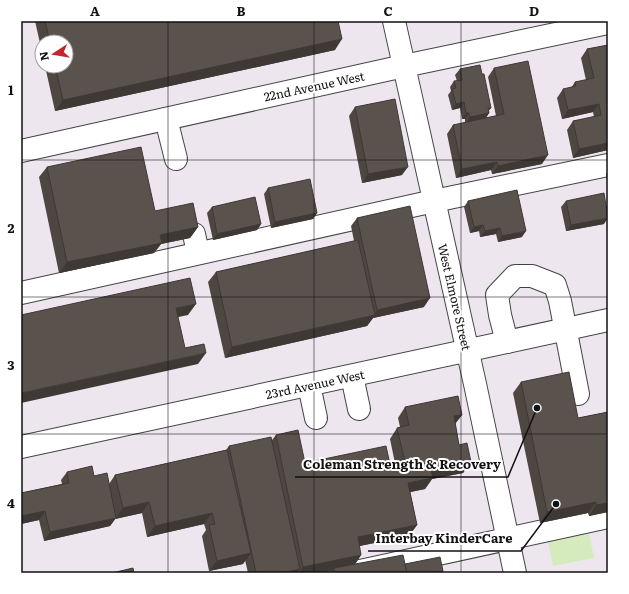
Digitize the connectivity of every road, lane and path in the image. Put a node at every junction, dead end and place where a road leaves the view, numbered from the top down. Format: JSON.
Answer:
{"nodes":[{"id":1,"x":394,"y":21,"type":"edge"},
{"id":2,"x":608,"y":23,"type":"edge"},
{"id":3,"x":404,"y":66,"type":"junction"},
{"id":4,"x":166,"y":119,"type":"junction"},
{"id":5,"x":21,"y":151,"type":"edge"},
{"id":6,"x":176,"y":159,"type":"dead end"},
{"id":7,"x":608,"y":165,"type":"edge"},
{"id":8,"x":434,"y":201,"type":"junction"},
{"id":9,"x":21,"y":293,"type":"edge"},
{"id":10,"x":608,"y":320,"type":"edge"},
{"id":11,"x":565,"y":330,"type":"junction"},
{"id":12,"x":508,"y":342,"type":"junction"},
{"id":13,"x":467,"y":351,"type":"junction"},
{"id":14,"x":352,"y":376,"type":"junction"},
{"id":15,"x":309,"y":385,"type":"junction"},
{"id":16,"x":578,"y":394,"type":"dead end"},
{"id":17,"x":359,"y":409,"type":"dead end"},
{"id":18,"x":316,"y":418,"type":"dead end"},
{"id":19,"x":21,"y":447,"type":"edge"},
{"id":20,"x":608,"y":517,"type":"edge"},
{"id":21,"x":508,"y":538,"type":"junction"},
{"id":22,"x":350,"y":573,"type":"edge"},
{"id":23,"x":515,"y":573,"type":"edge"}],
"edges":[{"from":1,"to":3,"type":"street","name":"West Elmore Street"},
{"from":2,"to":3,"type":"street","name":"22nd Avenue West"},
{"from":3,"to":4,"type":"street","name":"22nd Avenue West"},
{"from":3,"to":8,"type":"street","name":"West Elmore Street"},
{"from":4,"to":5,"type":"street","name":"22nd Avenue West"},
{"from":4,"to":6,"type":"street"},
{"from":7,"to":8,"type":"street"},
{"from":8,"to":9,"type":"street"},
{"from":8,"to":13,"type":"street","name":"West Elmore Street"},
{"from":10,"to":11,"type":"street","name":"23rd Avenue West"},
{"from":11,"to":12,"type":"street","name":"23rd Avenue West"},
{"from":11,"to":12,"type":"street"},
{"from":11,"to":16,"type":"street"},
{"from":12,"to":13,"type":"street","name":"23rd Avenue West"},
{"from":13,"to":14,"type":"street","name":"23rd Avenue West"},
{"from":13,"to":21,"type":"street","name":"West Elmore Street"},
{"from":14,"to":15,"type":"street","name":"23rd Avenue West"},
{"from":14,"to":17,"type":"street"},
{"from":15,"to":18,"type":"street"},
{"from":15,"to":19,"type":"street","name":"23rd Avenue West"},
{"from":20,"to":21,"type":"street"},
{"from":21,"to":22,"type":"street"},
{"from":21,"to":23,"type":"street","name":"West Elmore Street"}]}
